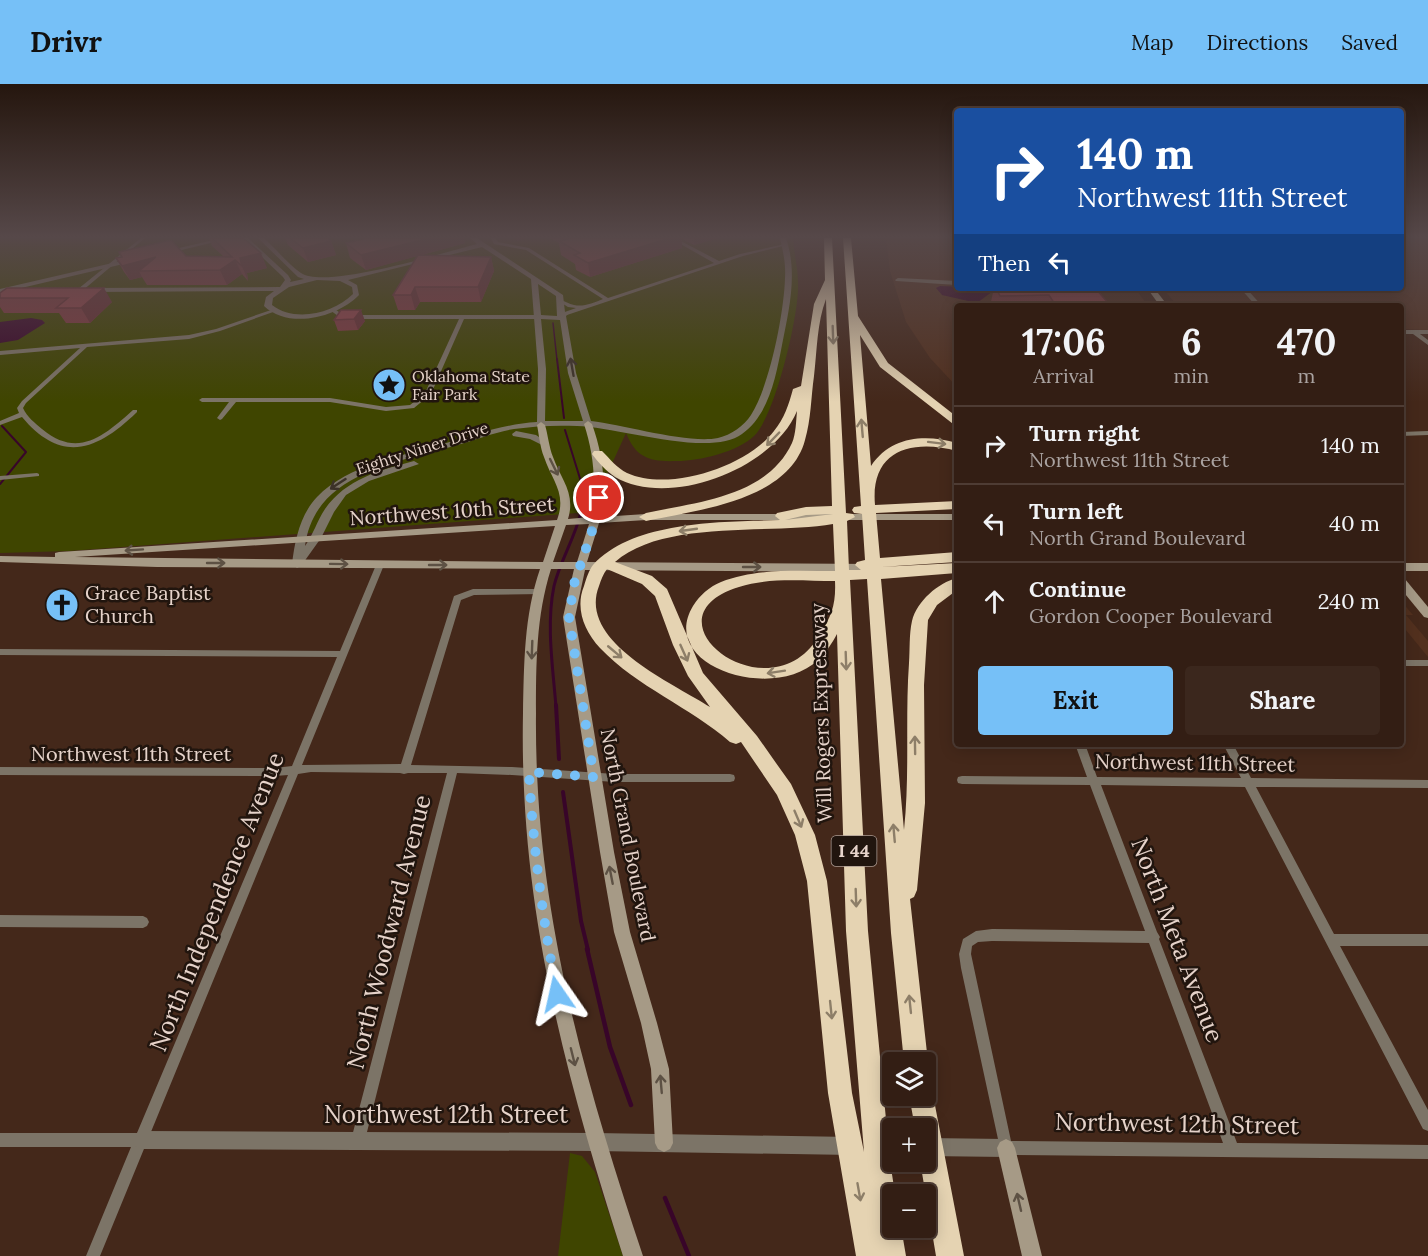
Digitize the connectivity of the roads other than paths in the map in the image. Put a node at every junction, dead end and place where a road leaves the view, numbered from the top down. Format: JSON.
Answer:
{"nodes":[{"id":1,"x":126,"y":293,"type":"edge"},
{"id":2,"x":274,"y":293,"type":"edge"},
{"id":3,"x":356,"y":293,"type":"edge"},
{"id":4,"x":535,"y":293,"type":"edge"},
{"id":5,"x":556,"y":293,"type":"edge"},
{"id":6,"x":596,"y":293,"type":"edge"},
{"id":7,"x":630,"y":293,"type":"edge"},
{"id":8,"x":787,"y":293,"type":"edge"},
{"id":9,"x":823,"y":293,"type":"edge"},
{"id":10,"x":831,"y":293,"type":"edge"},
{"id":11,"x":851,"y":293,"type":"edge"},
{"id":12,"x":90,"y":298,"type":"edge"},
{"id":13,"x":120,"y":298,"type":"junction"},
{"id":14,"x":608,"y":300,"type":"junction"},
{"id":15,"x":562,"y":301,"type":"junction"},
{"id":16,"x":267,"y":302,"type":"junction"},
{"id":17,"x":593,"y":305,"type":"junction"},
{"id":18,"x":333,"y":310,"type":"junction"},
{"id":19,"x":273,"y":311,"type":"junction"},
{"id":20,"x":564,"y":314,"type":"junction"},
{"id":21,"x":853,"y":316,"type":"junction"},
{"id":22,"x":462,"y":317,"type":"junction"},
{"id":23,"x":536,"y":317,"type":"junction"},
{"id":24,"x":1404,"y":332,"type":"edge"},
{"id":25,"x":1414,"y":332,"type":"junction"},
{"id":26,"x":1428,"y":332,"type":"edge"},
{"id":27,"x":1428,"y":343,"type":"edge"},
{"id":28,"x":84,"y":347,"type":"junction"},
{"id":29,"x":0,"y":353,"type":"edge"},
{"id":30,"x":810,"y":370,"type":"junction"},
{"id":31,"x":202,"y":400,"type":"dead end"},
{"id":32,"x":234,"y":400,"type":"junction"},
{"id":33,"x":541,"y":407,"type":"junction"},
{"id":34,"x":135,"y":411,"type":"dead end"},
{"id":35,"x":23,"y":414,"type":"junction"},
{"id":36,"x":220,"y":418,"type":"dead end"},
{"id":37,"x":954,"y":420,"type":"edge"},
{"id":38,"x":0,"y":423,"type":"edge"},
{"id":39,"x":588,"y":423,"type":"junction"},
{"id":40,"x":541,"y":425,"type":"junction"},
{"id":41,"x":620,"y":428,"type":"junction"},
{"id":42,"x":513,"y":431,"type":"junction"},
{"id":43,"x":1428,"y":433,"type":"edge"},
{"id":44,"x":1404,"y":434,"type":"edge"},
{"id":45,"x":594,"y":440,"type":"junction"},
{"id":46,"x":544,"y":443,"type":"junction"},
{"id":47,"x":954,"y":446,"type":"edge"},
{"id":48,"x":597,"y":454,"type":"junction"},
{"id":49,"x":37,"y":475,"type":"dead end"},
{"id":50,"x":0,"y":478,"type":"edge"},
{"id":51,"x":867,"y":486,"type":"junction"},
{"id":52,"x":954,"y":505,"type":"edge"},
{"id":53,"x":905,"y":513,"type":"junction"},
{"id":54,"x":781,"y":516,"type":"joint"},
{"id":55,"x":646,"y":517,"type":"junction"},
{"id":56,"x":808,"y":517,"type":"junction"},
{"id":57,"x":848,"y":517,"type":"joint"},
{"id":58,"x":954,"y":518,"type":"edge"},
{"id":59,"x":316,"y":538,"type":"junction"},
{"id":60,"x":298,"y":539,"type":"junction"},
{"id":61,"x":954,"y":558,"type":"edge"},
{"id":62,"x":0,"y":559,"type":"edge"},
{"id":63,"x":23,"y":559,"type":"junction"},
{"id":64,"x":297,"y":564,"type":"junction"},
{"id":65,"x":380,"y":565,"type":"junction"},
{"id":66,"x":623,"y":567,"type":"junction"},
{"id":67,"x":902,"y":567,"type":"junction"},
{"id":68,"x":1404,"y":567,"type":"edge"},
{"id":69,"x":1428,"y":567,"type":"edge"},
{"id":70,"x":844,"y":568,"type":"joint"},
{"id":71,"x":954,"y":568,"type":"edge"},
{"id":72,"x":811,"y":572,"type":"junction"},
{"id":73,"x":954,"y":586,"type":"edge"},
{"id":74,"x":1404,"y":586,"type":"edge"},
{"id":75,"x":538,"y":592,"type":"junction"},
{"id":76,"x":844,"y":602,"type":"junction"},
{"id":77,"x":1428,"y":614,"type":"edge"},
{"id":78,"x":0,"y":652,"type":"edge"},
{"id":79,"x":343,"y":654,"type":"junction"},
{"id":80,"x":1404,"y":663,"type":"edge"},
{"id":81,"x":1428,"y":663,"type":"edge"},
{"id":82,"x":1081,"y":747,"type":"edge"},
{"id":83,"x":1230,"y":747,"type":"edge"},
{"id":84,"x":770,"y":768,"type":"junction"},
{"id":85,"x":453,"y":769,"type":"junction"},
{"id":86,"x":294,"y":770,"type":"junction"},
{"id":87,"x":404,"y":770,"type":"junction"},
{"id":88,"x":0,"y":771,"type":"edge"},
{"id":89,"x":529,"y":772,"type":"junction"},
{"id":90,"x":594,"y":777,"type":"junction"},
{"id":91,"x":730,"y":778,"type":"dead end"},
{"id":92,"x":962,"y":780,"type":"dead end"},
{"id":93,"x":1094,"y":780,"type":"junction"},
{"id":94,"x":1248,"y":782,"type":"junction"},
{"id":95,"x":1428,"y":784,"type":"edge"},
{"id":96,"x":0,"y":921,"type":"edge"},
{"id":97,"x":143,"y":922,"type":"dead end"},
{"id":98,"x":902,"y":933,"type":"junction"},
{"id":99,"x":1154,"y":937,"type":"junction"},
{"id":100,"x":1332,"y":940,"type":"junction"},
{"id":101,"x":1428,"y":940,"type":"edge"},
{"id":102,"x":915,"y":1052,"type":"edge"},
{"id":103,"x":923,"y":1106,"type":"edge"},
{"id":104,"x":1428,"y":1124,"type":"edge"},
{"id":105,"x":0,"y":1140,"type":"edge"},
{"id":106,"x":141,"y":1140,"type":"junction"},
{"id":107,"x":358,"y":1140,"type":"junction"},
{"id":108,"x":595,"y":1142,"type":"junction"},
{"id":109,"x":658,"y":1143,"type":"junction"},
{"id":110,"x":882,"y":1146,"type":"edge"},
{"id":111,"x":936,"y":1147,"type":"edge"},
{"id":112,"x":997,"y":1148,"type":"junction"},
{"id":113,"x":1233,"y":1151,"type":"junction"},
{"id":114,"x":1428,"y":1152,"type":"edge"},
{"id":115,"x":93,"y":1256,"type":"edge"},
{"id":116,"x":633,"y":1256,"type":"edge"},
{"id":117,"x":870,"y":1256,"type":"edge"},
{"id":118,"x":892,"y":1256,"type":"edge"},
{"id":119,"x":950,"y":1256,"type":"edge"},
{"id":120,"x":1032,"y":1256,"type":"edge"}],
"edges":[{"from":1,"to":13,"type":"street"},
{"from":2,"to":16,"type":"street"},
{"from":3,"to":18,"type":"street"},
{"from":4,"to":23,"type":"street"},
{"from":5,"to":15,"type":"street"},
{"from":6,"to":14,"type":"street"},
{"from":7,"to":14,"type":"street"},
{"from":8,"to":41,"type":"street","name":"Eighty Niner Drive"},
{"from":9,"to":30,"type":"highway"},
{"from":10,"to":76,"type":"highway","name":"Will Rogers Expressway","number":"I 44","one_way":true},
{"from":11,"to":21,"type":"highway","number":"I 44"},
{"from":12,"to":13,"type":"street"},
{"from":13,"to":16,"type":"street"},
{"from":14,"to":17,"type":"street"},
{"from":15,"to":17,"type":"street"},
{"from":15,"to":20,"type":"street"},
{"from":16,"to":19,"type":"street"},
{"from":17,"to":20,"type":"street"},
{"from":18,"to":19,"type":"street"},
{"from":18,"to":22,"type":"street"},
{"from":19,"to":28,"type":"street"},
{"from":20,"to":23,"type":"street"},
{"from":39,"to":20,"type":"street","one_way":true},
{"from":21,"to":37,"type":"highway"},
{"from":51,"to":21,"type":"highway","number":"I 44","one_way":true},
{"from":22,"to":23,"type":"street"},
{"from":22,"to":32,"type":"street"},
{"from":23,"to":33,"type":"street"},
{"from":24,"to":25,"type":"street"},
{"from":25,"to":26,"type":"street"},
{"from":25,"to":27,"type":"street"},
{"from":28,"to":29,"type":"street"},
{"from":28,"to":35,"type":"street"},
{"from":30,"to":48,"type":"highway","one_way":true},
{"from":30,"to":55,"type":"highway"},
{"from":31,"to":32,"type":"street"},
{"from":32,"to":36,"type":"street"},
{"from":33,"to":40,"type":"street"},
{"from":33,"to":42,"type":"street"},
{"from":34,"to":35,"type":"street"},
{"from":35,"to":38,"type":"street"},
{"from":39,"to":40,"type":"street","name":"Eighty Niner Drive"},
{"from":39,"to":41,"type":"street","name":"Eighty Niner Drive"},
{"from":39,"to":45,"type":"main road","name":"North Grand Boulevard"},
{"from":40,"to":42,"type":"street","name":"Eighty Niner Drive"},
{"from":40,"to":46,"type":"main road"},
{"from":41,"to":45,"type":"street"},
{"from":42,"to":46,"type":"street"},
{"from":42,"to":59,"type":"street","name":"Eighty Niner Drive"},
{"from":42,"to":60,"type":"street","name":"Eighty Niner Drive","one_way":true},
{"from":43,"to":44,"type":"street"},
{"from":45,"to":48,"type":"main road","name":"North Grand Boulevard"},
{"from":46,"to":75,"type":"main road","one_way":true},
{"from":51,"to":47,"type":"highway","one_way":true},
{"from":48,"to":90,"type":"main road","name":"North Grand Boulevard"},
{"from":49,"to":50,"type":"street"},
{"from":98,"to":51,"type":"highway","number":"I 44","one_way":true},
{"from":52,"to":53,"type":"highway"},
{"from":53,"to":56,"type":"highway"},
{"from":53,"to":57,"type":"main road"},
{"from":53,"to":58,"type":"main road"},
{"from":54,"to":55,"type":"main road","name":"Northwest 10th Street"},
{"from":54,"to":56,"type":"highway"},
{"from":55,"to":59,"type":"main road","name":"Northwest 10th Street"},
{"from":56,"to":57,"type":"highway"},
{"from":56,"to":84,"type":"highway","one_way":true},
{"from":59,"to":60,"type":"main road","name":"Northwest 10th Street"},
{"from":59,"to":64,"type":"street","name":"Eighty Niner Drive"},
{"from":60,"to":63,"type":"main road","name":"Northwest 10th Street","one_way":true},
{"from":60,"to":64,"type":"street","name":"Eighty Niner Drive"},
{"from":61,"to":67,"type":"highway"},
{"from":62,"to":63,"type":"main road","name":"Northwest 10th Street"},
{"from":63,"to":64,"type":"main road","name":"Northwest 10th Street","one_way":true},
{"from":64,"to":65,"type":"main road","name":"Northwest 10th Street","one_way":true},
{"from":65,"to":66,"type":"main road","name":"Northwest 10th Street","one_way":true},
{"from":65,"to":79,"type":"street","name":"North Independence Avenue"},
{"from":66,"to":72,"type":"main road","name":"Northwest 10th Street","one_way":true},
{"from":66,"to":84,"type":"highway","one_way":true},
{"from":67,"to":70,"type":"highway"},
{"from":67,"to":71,"type":"highway"},
{"from":67,"to":72,"type":"highway"},
{"from":68,"to":69,"type":"main road"},
{"from":70,"to":72,"type":"main road","name":"Northwest 10th Street"},
{"from":76,"to":72,"type":"highway","one_way":true},
{"from":98,"to":73,"type":"highway","one_way":true},
{"from":74,"to":77,"type":"main road"},
{"from":75,"to":87,"type":"street","name":"North Woodward Avenue"},
{"from":75,"to":89,"type":"main road","one_way":true},
{"from":76,"to":118,"type":"highway","name":"Will Rogers Expressway","number":"I 44","one_way":true},
{"from":78,"to":79,"type":"street"},
{"from":79,"to":86,"type":"street","name":"North Independence Avenue"},
{"from":80,"to":81,"type":"street"},
{"from":82,"to":93,"type":"street","name":"North Meta Avenue"},
{"from":83,"to":94,"type":"street"},
{"from":84,"to":117,"type":"highway","one_way":true},
{"from":85,"to":87,"type":"street","name":"Northwest 11th Street"},
{"from":85,"to":89,"type":"street","name":"Northwest 11th Street"},
{"from":85,"to":107,"type":"street","name":"North Woodward Avenue"},
{"from":86,"to":87,"type":"street","name":"Northwest 11th Street"},
{"from":86,"to":88,"type":"street","name":"Northwest 11th Street"},
{"from":86,"to":106,"type":"street","name":"North Independence Avenue"},
{"from":89,"to":90,"type":"street","name":"Northwest 11th Street"},
{"from":89,"to":108,"type":"main road","one_way":true},
{"from":90,"to":91,"type":"street","name":"Northwest 11th Street"},
{"from":109,"to":90,"type":"main road","name":"North Grand Boulevard","one_way":true},
{"from":92,"to":93,"type":"street","name":"Northwest 11th Street"},
{"from":93,"to":94,"type":"street","name":"Northwest 11th Street"},
{"from":93,"to":99,"type":"street","name":"North Meta Avenue"},
{"from":94,"to":95,"type":"street","name":"Northwest 11th Street"},
{"from":94,"to":100,"type":"street"},
{"from":96,"to":97,"type":"street"},
{"from":102,"to":98,"type":"highway","number":"I 44","one_way":true},
{"from":99,"to":112,"type":"street"},
{"from":99,"to":113,"type":"street","name":"North Meta Avenue"},
{"from":100,"to":101,"type":"street"},
{"from":100,"to":104,"type":"street"},
{"from":103,"to":119,"type":"highway"},
{"from":105,"to":106,"type":"street","name":"Northwest 12th Street"},
{"from":106,"to":107,"type":"street","name":"Northwest 12th Street"},
{"from":106,"to":115,"type":"street","name":"North Independence Avenue"},
{"from":107,"to":108,"type":"street","name":"Northwest 12th Street"},
{"from":108,"to":109,"type":"street","name":"Northwest 12th Street"},
{"from":108,"to":116,"type":"main road"},
{"from":109,"to":110,"type":"street","name":"Northwest 12th Street"},
{"from":111,"to":112,"type":"street","name":"Northwest 12th Street"},
{"from":112,"to":113,"type":"street","name":"Northwest 12th Street"},
{"from":120,"to":112,"type":"main road","one_way":true},
{"from":113,"to":114,"type":"street","name":"Northwest 12th Street"}]}
